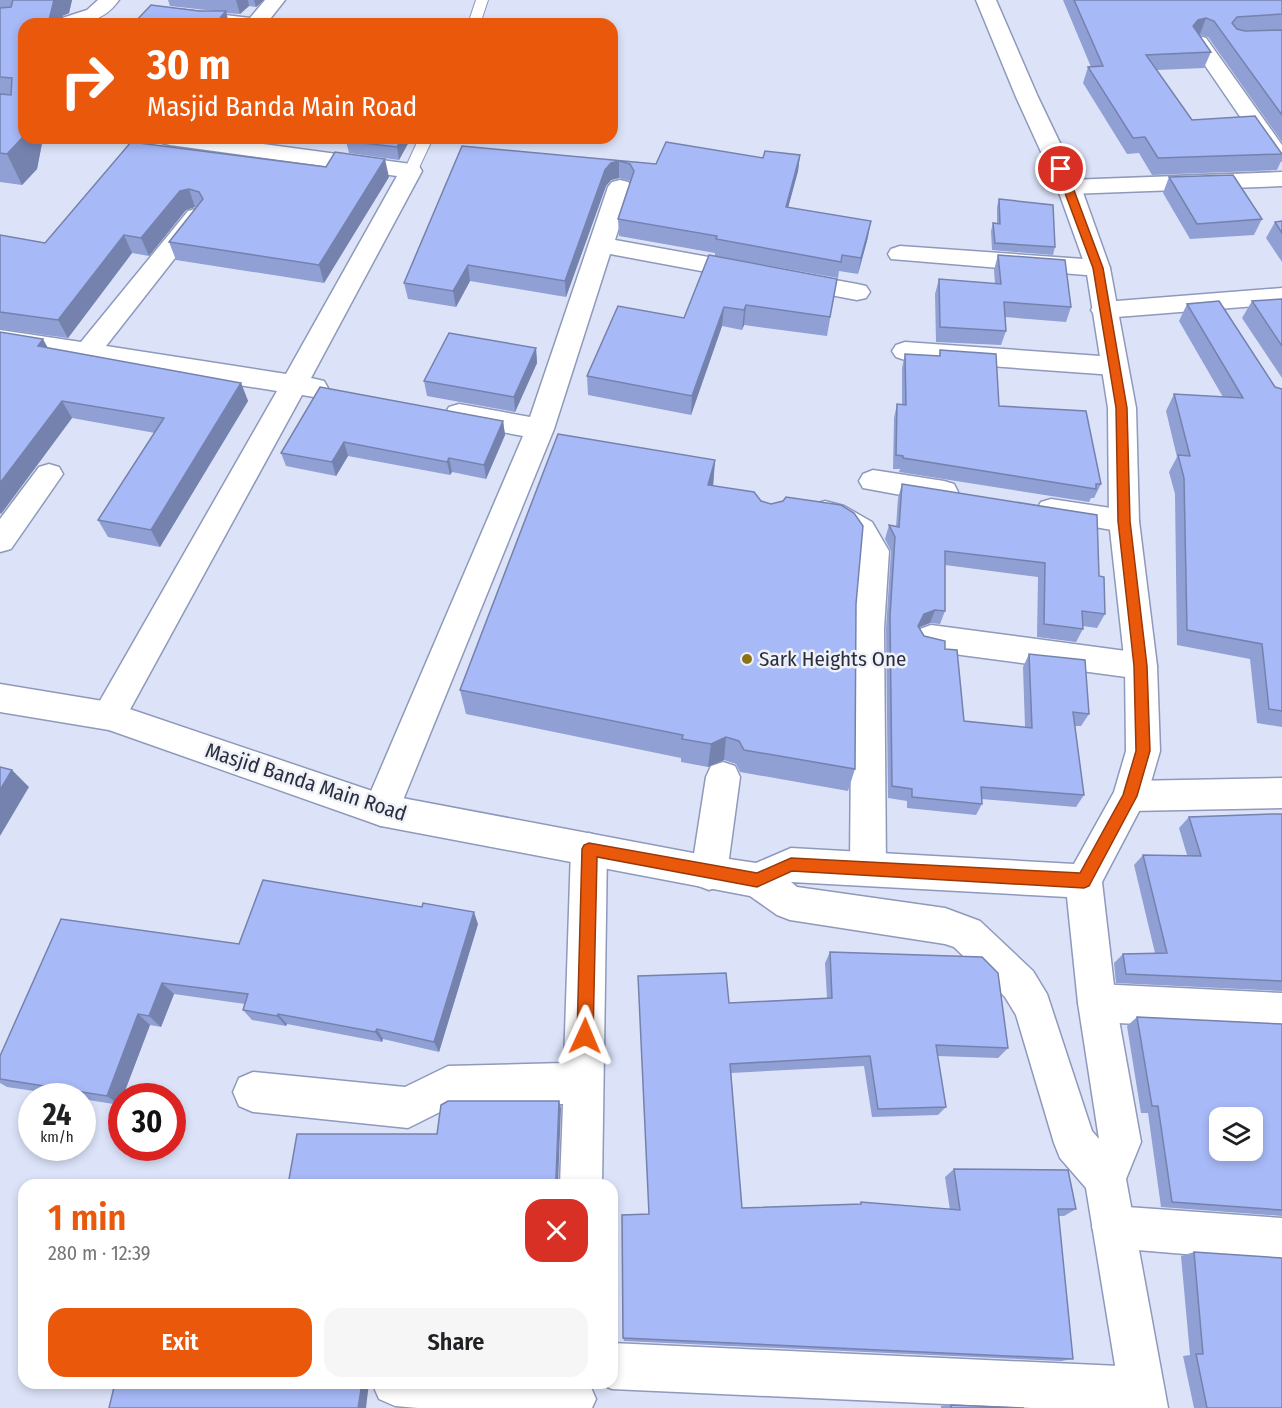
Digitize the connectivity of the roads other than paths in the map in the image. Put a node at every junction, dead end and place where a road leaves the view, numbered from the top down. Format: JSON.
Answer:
{"nodes":[{"id":1,"x":109,"y":0,"type":"edge"},
{"id":2,"x":275,"y":0,"type":"edge"},
{"id":3,"x":482,"y":0,"type":"edge"},
{"id":4,"x":986,"y":0,"type":"edge"},
{"id":5,"x":166,"y":13,"type":"edge"},
{"id":6,"x":85,"y":18,"type":"edge"},
{"id":7,"x":206,"y":18,"type":"edge"},
{"id":8,"x":259,"y":18,"type":"edge"},
{"id":9,"x":476,"y":18,"type":"edge"},
{"id":10,"x":1199,"y":42,"type":"edge"},
{"id":11,"x":215,"y":144,"type":"edge"},
{"id":12,"x":423,"y":144,"type":"edge"},
{"id":13,"x":1282,"y":162,"type":"edge"},
{"id":14,"x":411,"y":171,"type":"junction"},
{"id":15,"x":1282,"y":179,"type":"edge"},
{"id":16,"x":620,"y":187,"type":"dead end"},
{"id":17,"x":1069,"y":187,"type":"junction"},
{"id":18,"x":196,"y":216,"type":"edge"},
{"id":19,"x":601,"y":245,"type":"junction"},
{"id":20,"x":900,"y":254,"type":"dead end"},
{"id":21,"x":1098,"y":268,"type":"junction"},
{"id":22,"x":857,"y":292,"type":"dead end"},
{"id":23,"x":1282,"y":296,"type":"edge"},
{"id":24,"x":1104,"y":310,"type":"junction"},
{"id":25,"x":1,"y":338,"type":"edge"},
{"id":26,"x":905,"y":351,"type":"dead end"},
{"id":27,"x":87,"y":352,"type":"junction"},
{"id":28,"x":1114,"y":366,"type":"junction"},
{"id":29,"x":295,"y":384,"type":"junction"},
{"id":30,"x":341,"y":393,"type":"edge"},
{"id":31,"x":435,"y":410,"type":"edge"},
{"id":32,"x":540,"y":429,"type":"junction"},
{"id":33,"x":49,"y":474,"type":"dead end"},
{"id":34,"x":873,"y":481,"type":"dead end"},
{"id":35,"x":975,"y":497,"type":"edge"},
{"id":36,"x":1021,"y":505,"type":"edge"},
{"id":37,"x":792,"y":507,"type":"edge"},
{"id":38,"x":1124,"y":521,"type":"junction"},
{"id":39,"x":5,"y":527,"type":"edge"},
{"id":40,"x":931,"y":638,"type":"edge"},
{"id":41,"x":1141,"y":666,"type":"junction"},
{"id":42,"x":0,"y":698,"type":"edge"},
{"id":43,"x":109,"y":716,"type":"junction"},
{"id":44,"x":723,"y":777,"type":"edge"},
{"id":45,"x":1282,"y":793,"type":"edge"},
{"id":46,"x":1130,"y":796,"type":"junction"},
{"id":47,"x":381,"y":810,"type":"junction"},
{"id":48,"x":589,"y":849,"type":"junction"},
{"id":49,"x":819,"y":865,"type":"junction"},
{"id":50,"x":868,"y":867,"type":"junction"},
{"id":51,"x":709,"y":873,"type":"junction"},
{"id":52,"x":757,"y":880,"type":"junction"},
{"id":53,"x":1084,"y":881,"type":"junction"},
{"id":54,"x":816,"y":907,"type":"junction"},
{"id":55,"x":1097,"y":1003,"type":"junction"},
{"id":56,"x":1282,"y":1012,"type":"edge"},
{"id":57,"x":584,"y":1083,"type":"junction"},
{"id":58,"x":253,"y":1092,"type":"dead end"},
{"id":59,"x":581,"y":1179,"type":"edge"},
{"id":60,"x":1105,"y":1179,"type":"junction"},
{"id":61,"x":1113,"y":1227,"type":"junction"},
{"id":62,"x":1282,"y":1240,"type":"edge"},
{"id":63,"x":618,"y":1366,"type":"edge"},
{"id":64,"x":472,"y":1389,"type":"edge"},
{"id":65,"x":574,"y":1397,"type":"edge"},
{"id":66,"x":1143,"y":1399,"type":"edge"}],
"edges":[{"from":1,"to":6,"type":"street"},
{"from":2,"to":8,"type":"street"},
{"from":3,"to":9,"type":"lane"},
{"from":4,"to":17,"type":"street"},
{"from":5,"to":7,"type":"street"},
{"from":10,"to":13,"type":"street"},
{"from":11,"to":14,"type":"street"},
{"from":12,"to":14,"type":"lane"},
{"from":14,"to":29,"type":"street"},
{"from":15,"to":17,"type":"street"},
{"from":16,"to":19,"type":"street"},
{"from":17,"to":21,"type":"street"},
{"from":18,"to":27,"type":"street"},
{"from":19,"to":22,"type":"street"},
{"from":19,"to":32,"type":"street"},
{"from":20,"to":21,"type":"street"},
{"from":21,"to":24,"type":"street"},
{"from":23,"to":24,"type":"street"},
{"from":24,"to":28,"type":"street"},
{"from":25,"to":27,"type":"street"},
{"from":26,"to":28,"type":"street"},
{"from":27,"to":29,"type":"street"},
{"from":28,"to":38,"type":"street"},
{"from":29,"to":30,"type":"street"},
{"from":29,"to":43,"type":"street"},
{"from":31,"to":32,"type":"street"},
{"from":32,"to":47,"type":"street"},
{"from":33,"to":39,"type":"street"},
{"from":34,"to":35,"type":"street"},
{"from":36,"to":38,"type":"street"},
{"from":37,"to":50,"type":"street"},
{"from":38,"to":41,"type":"street"},
{"from":40,"to":41,"type":"street"},
{"from":41,"to":46,"type":"street"},
{"from":42,"to":43,"type":"street","name":"Masjid Banda Main Road"},
{"from":43,"to":47,"type":"street","name":"Masjid Banda Main Road"},
{"from":44,"to":51,"type":"street"},
{"from":45,"to":46,"type":"street"},
{"from":46,"to":53,"type":"street"},
{"from":47,"to":48,"type":"street","name":"Masjid Banda Main Road"},
{"from":48,"to":51,"type":"street","name":"Masjid Banda Main Road"},
{"from":48,"to":57,"type":"street"},
{"from":49,"to":50,"type":"street"},
{"from":49,"to":52,"type":"street"},
{"from":49,"to":54,"type":"street"},
{"from":50,"to":53,"type":"street"},
{"from":51,"to":52,"type":"street","name":"Masjid Banda Main Road"},
{"from":52,"to":54,"type":"street","name":"Masjid Banda Main Road"},
{"from":53,"to":55,"type":"street"},
{"from":54,"to":60,"type":"street","name":"Masjid Banda Main Road"},
{"from":55,"to":56,"type":"street"},
{"from":55,"to":60,"type":"street"},
{"from":57,"to":58,"type":"street"},
{"from":57,"to":59,"type":"street"},
{"from":60,"to":61,"type":"street"},
{"from":61,"to":62,"type":"street"},
{"from":61,"to":66,"type":"street"},
{"from":63,"to":66,"type":"street"},
{"from":64,"to":65,"type":"street"}]}
